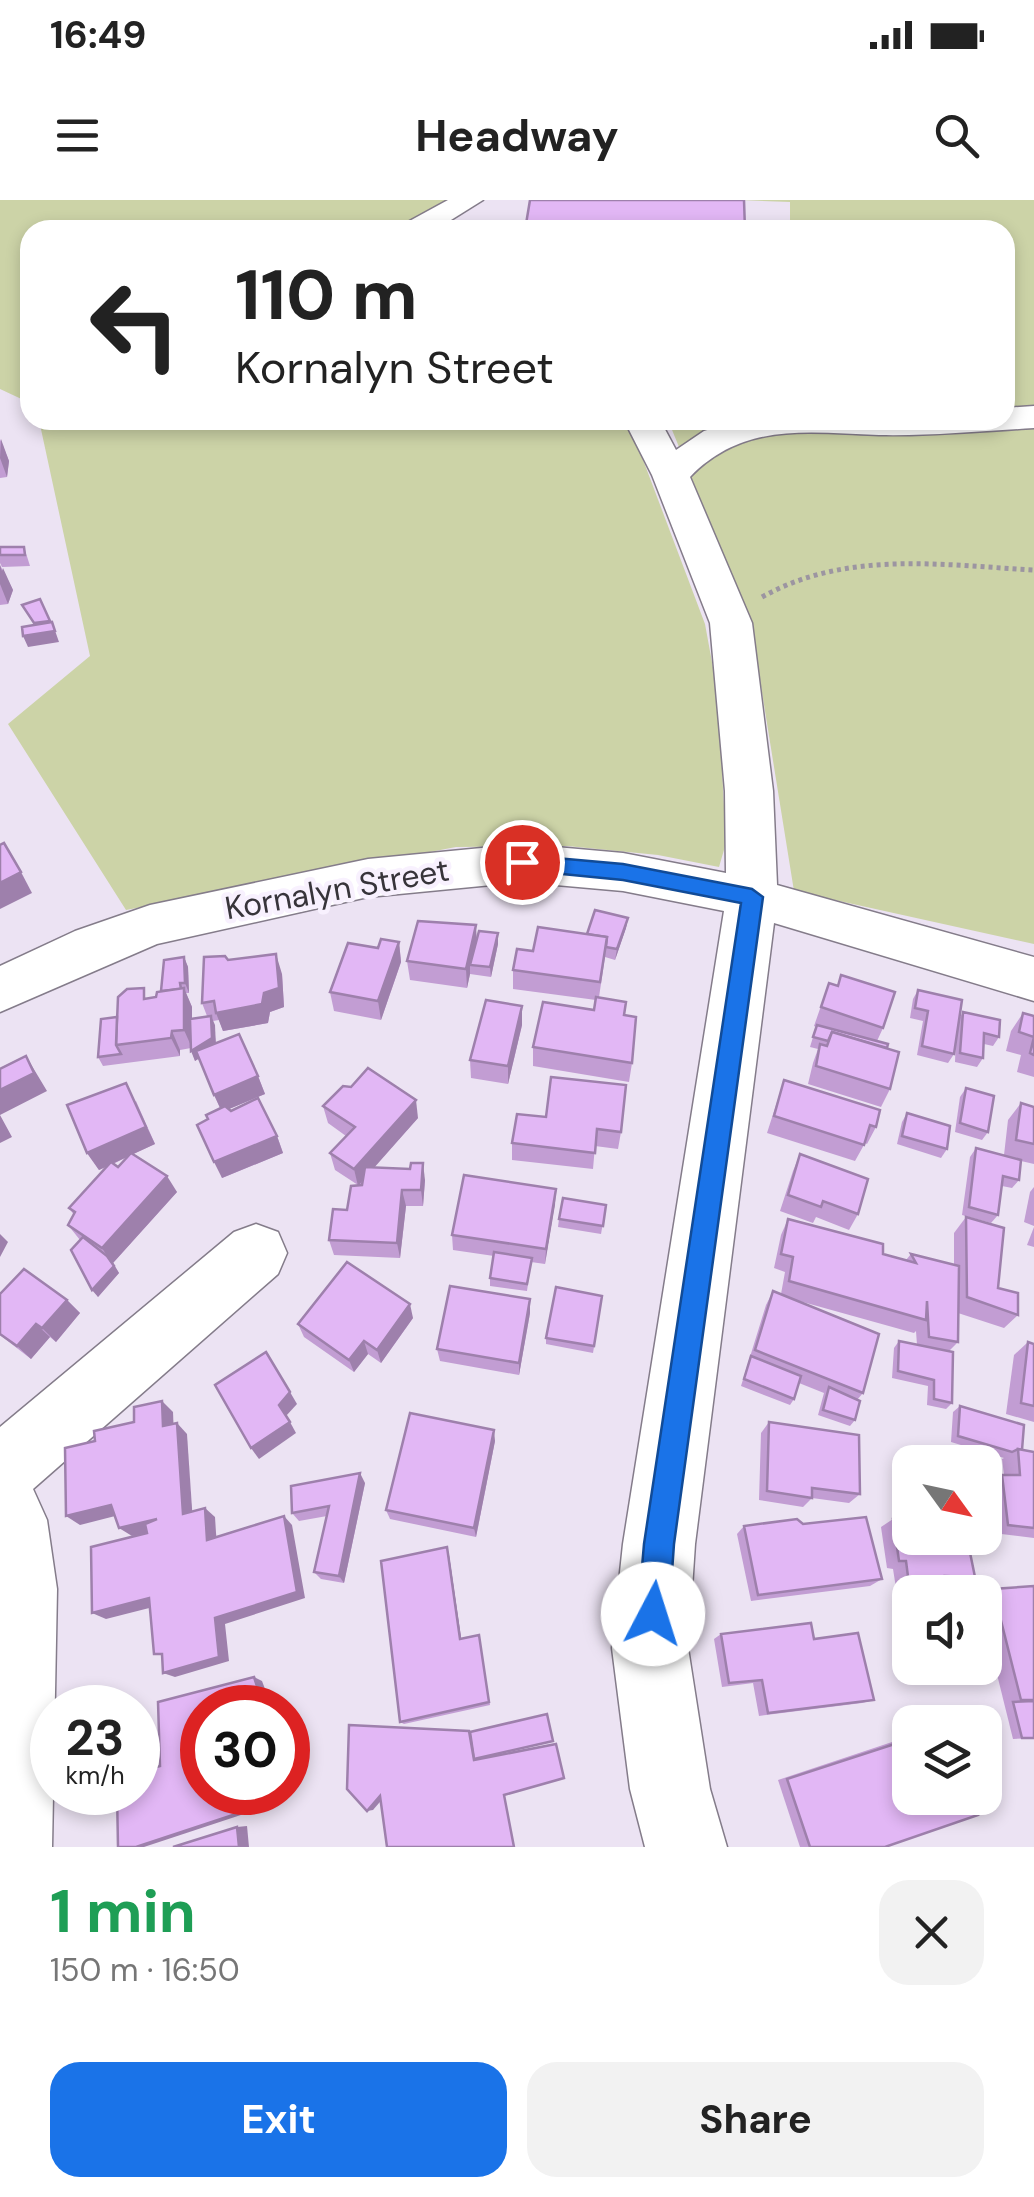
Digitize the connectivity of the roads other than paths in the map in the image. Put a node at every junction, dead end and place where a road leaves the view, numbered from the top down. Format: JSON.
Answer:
{"nodes":[{"id":1,"x":469,"y":200,"type":"edge"},
{"id":2,"x":432,"y":220,"type":"edge"},
{"id":3,"x":740,"y":430,"type":"edge"},
{"id":4,"x":657,"y":447,"type":"edge"},
{"id":5,"x":752,"y":897,"type":"junction"},
{"id":6,"x":1034,"y":979,"type":"edge"},
{"id":7,"x":0,"y":990,"type":"edge"},
{"id":8,"x":256,"y":1253,"type":"dead end"},
{"id":9,"x":0,"y":1472,"type":"edge"},
{"id":10,"x":0,"y":1497,"type":"edge"},
{"id":11,"x":11,"y":1847,"type":"edge"},
{"id":12,"x":686,"y":1847,"type":"edge"}],
"edges":[{"from":1,"to":2,"type":"street"},
{"from":3,"to":4,"type":"street"},
{"from":4,"to":5,"type":"street"},
{"from":5,"to":6,"type":"street","name":"Kornalyn Street"},
{"from":5,"to":7,"type":"street","name":"Kornalyn Street"},
{"from":5,"to":12,"type":"street"},
{"from":8,"to":9,"type":"street"},
{"from":10,"to":11,"type":"street"}]}
